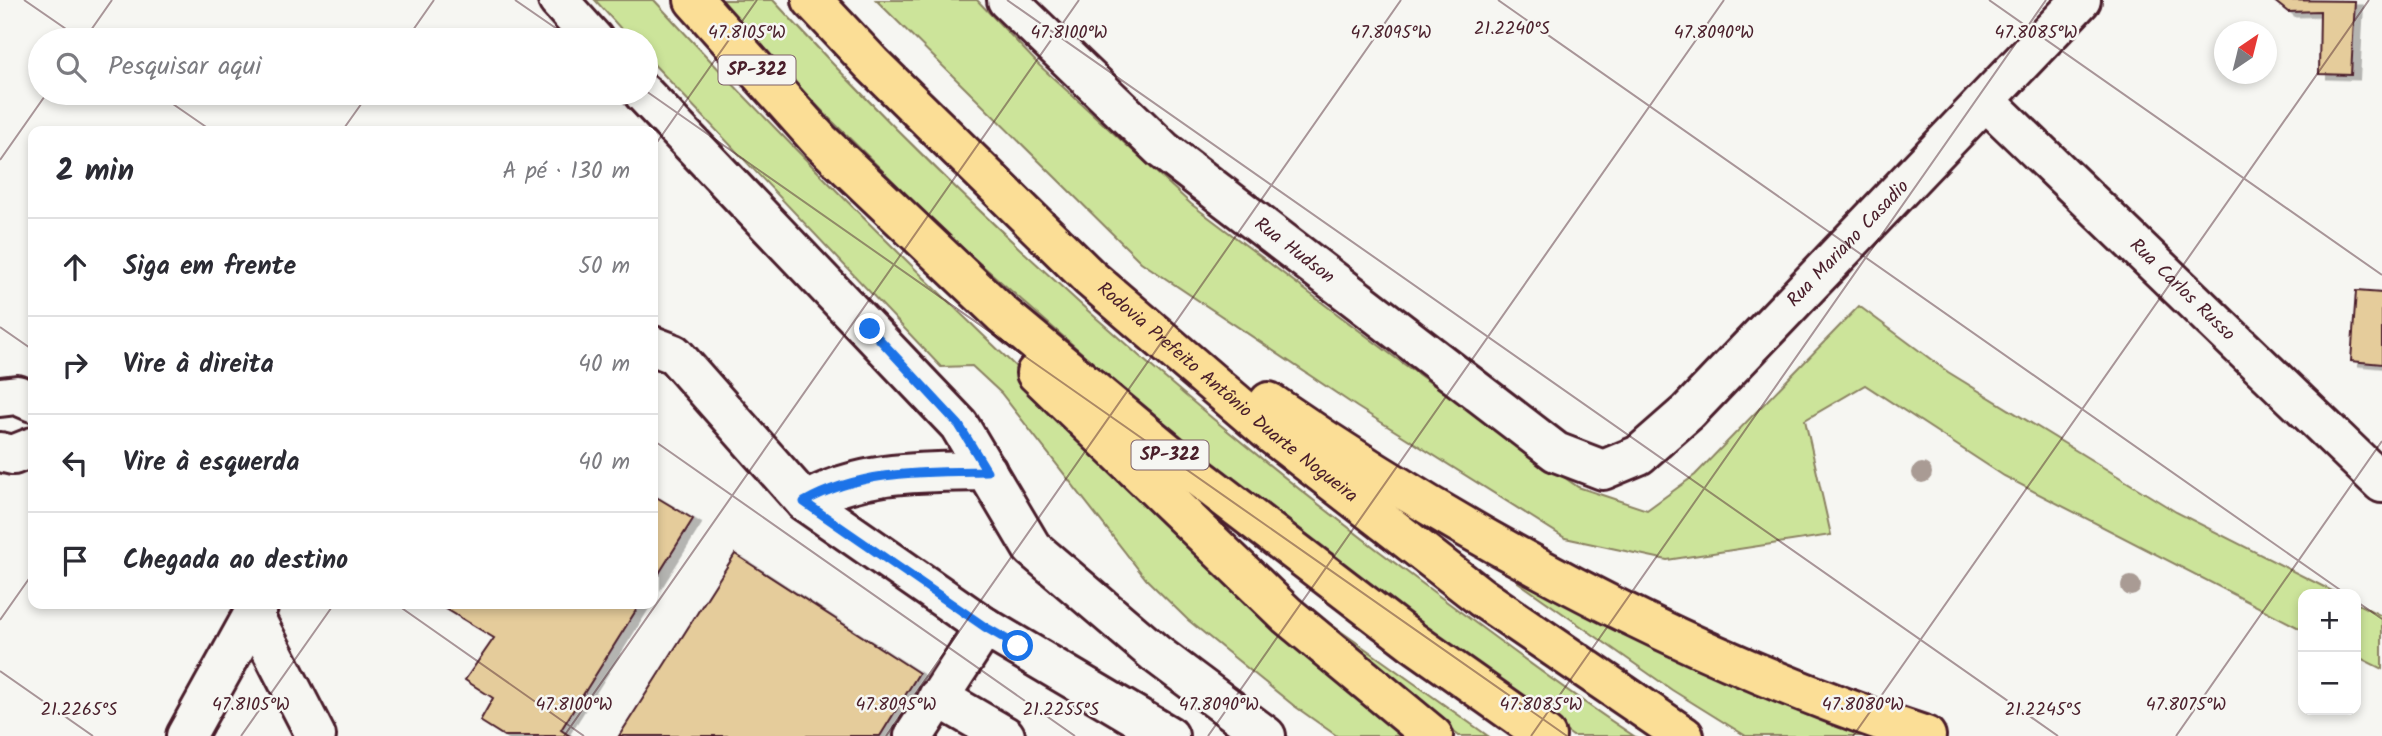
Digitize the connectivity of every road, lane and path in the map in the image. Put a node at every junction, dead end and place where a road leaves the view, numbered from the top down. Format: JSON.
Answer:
{"nodes":[{"id":1,"x":558,"y":0,"type":"edge"},
{"id":2,"x":694,"y":0,"type":"edge"},
{"id":3,"x":812,"y":0,"type":"edge"},
{"id":4,"x":1007,"y":0,"type":"edge"},
{"id":5,"x":2081,"y":0,"type":"edge"},
{"id":6,"x":583,"y":28,"type":"edge"},
{"id":7,"x":1987,"y":102,"type":"junction"},
{"id":8,"x":654,"y":105,"type":"edge"},
{"id":9,"x":820,"y":141,"type":"junction"},
{"id":10,"x":1090,"y":278,"type":"junction"},
{"id":11,"x":658,"y":348,"type":"edge"},
{"id":12,"x":0,"y":397,"type":"edge"},
{"id":13,"x":28,"y":400,"type":"edge"},
{"id":14,"x":1603,"y":470,"type":"joint"},
{"id":15,"x":987,"y":471,"type":"junction"},
{"id":16,"x":2380,"y":478,"type":"edge"},
{"id":17,"x":804,"y":502,"type":"junction"},
{"id":18,"x":256,"y":609,"type":"edge"},
{"id":19,"x":985,"y":627,"type":"junction"},
{"id":20,"x":939,"y":697,"type":"junction"},
{"id":21,"x":186,"y":736,"type":"edge"},
{"id":22,"x":316,"y":736,"type":"edge"},
{"id":23,"x":914,"y":736,"type":"edge"},
{"id":24,"x":1005,"y":736,"type":"edge"},
{"id":25,"x":1169,"y":736,"type":"edge"},
{"id":26,"x":1265,"y":736,"type":"edge"},
{"id":27,"x":1433,"y":736,"type":"edge"},
{"id":28,"x":1546,"y":736,"type":"edge"},
{"id":29,"x":1684,"y":736,"type":"edge"},
{"id":30,"x":1926,"y":736,"type":"edge"}],
"edges":[{"from":1,"to":6,"type":"street"},
{"from":2,"to":9,"type":"highway","number":"SP-322"},
{"from":3,"to":10,"type":"highway","name":"Rodovia Prefeito Antônio Duarte Nogueira"},
{"from":4,"to":14,"type":"street","name":"Rua Hudson"},
{"from":5,"to":7,"type":"street","name":"Rua Mariano Casadio"},
{"from":7,"to":14,"type":"street","name":"Rua Mariano Casadio"},
{"from":7,"to":16,"type":"street","name":"Rua Carlos Russo"},
{"from":8,"to":15,"type":"street"},
{"from":9,"to":27,"type":"highway"},
{"from":9,"to":28,"type":"highway","number":"SP-322"},
{"from":10,"to":29,"type":"highway","name":"Rodovia Prefeito Antônio Duarte Nogueira"},
{"from":10,"to":30,"type":"highway"},
{"from":11,"to":17,"type":"street"},
{"from":12,"to":13,"type":"street"},
{"from":15,"to":17,"type":"street"},
{"from":15,"to":26,"type":"street"},
{"from":17,"to":19,"type":"street"},
{"from":18,"to":21,"type":"street"},
{"from":18,"to":22,"type":"street"},
{"from":19,"to":20,"type":"street"},
{"from":19,"to":25,"type":"street"},
{"from":20,"to":23,"type":"street"},
{"from":20,"to":24,"type":"street"}]}
